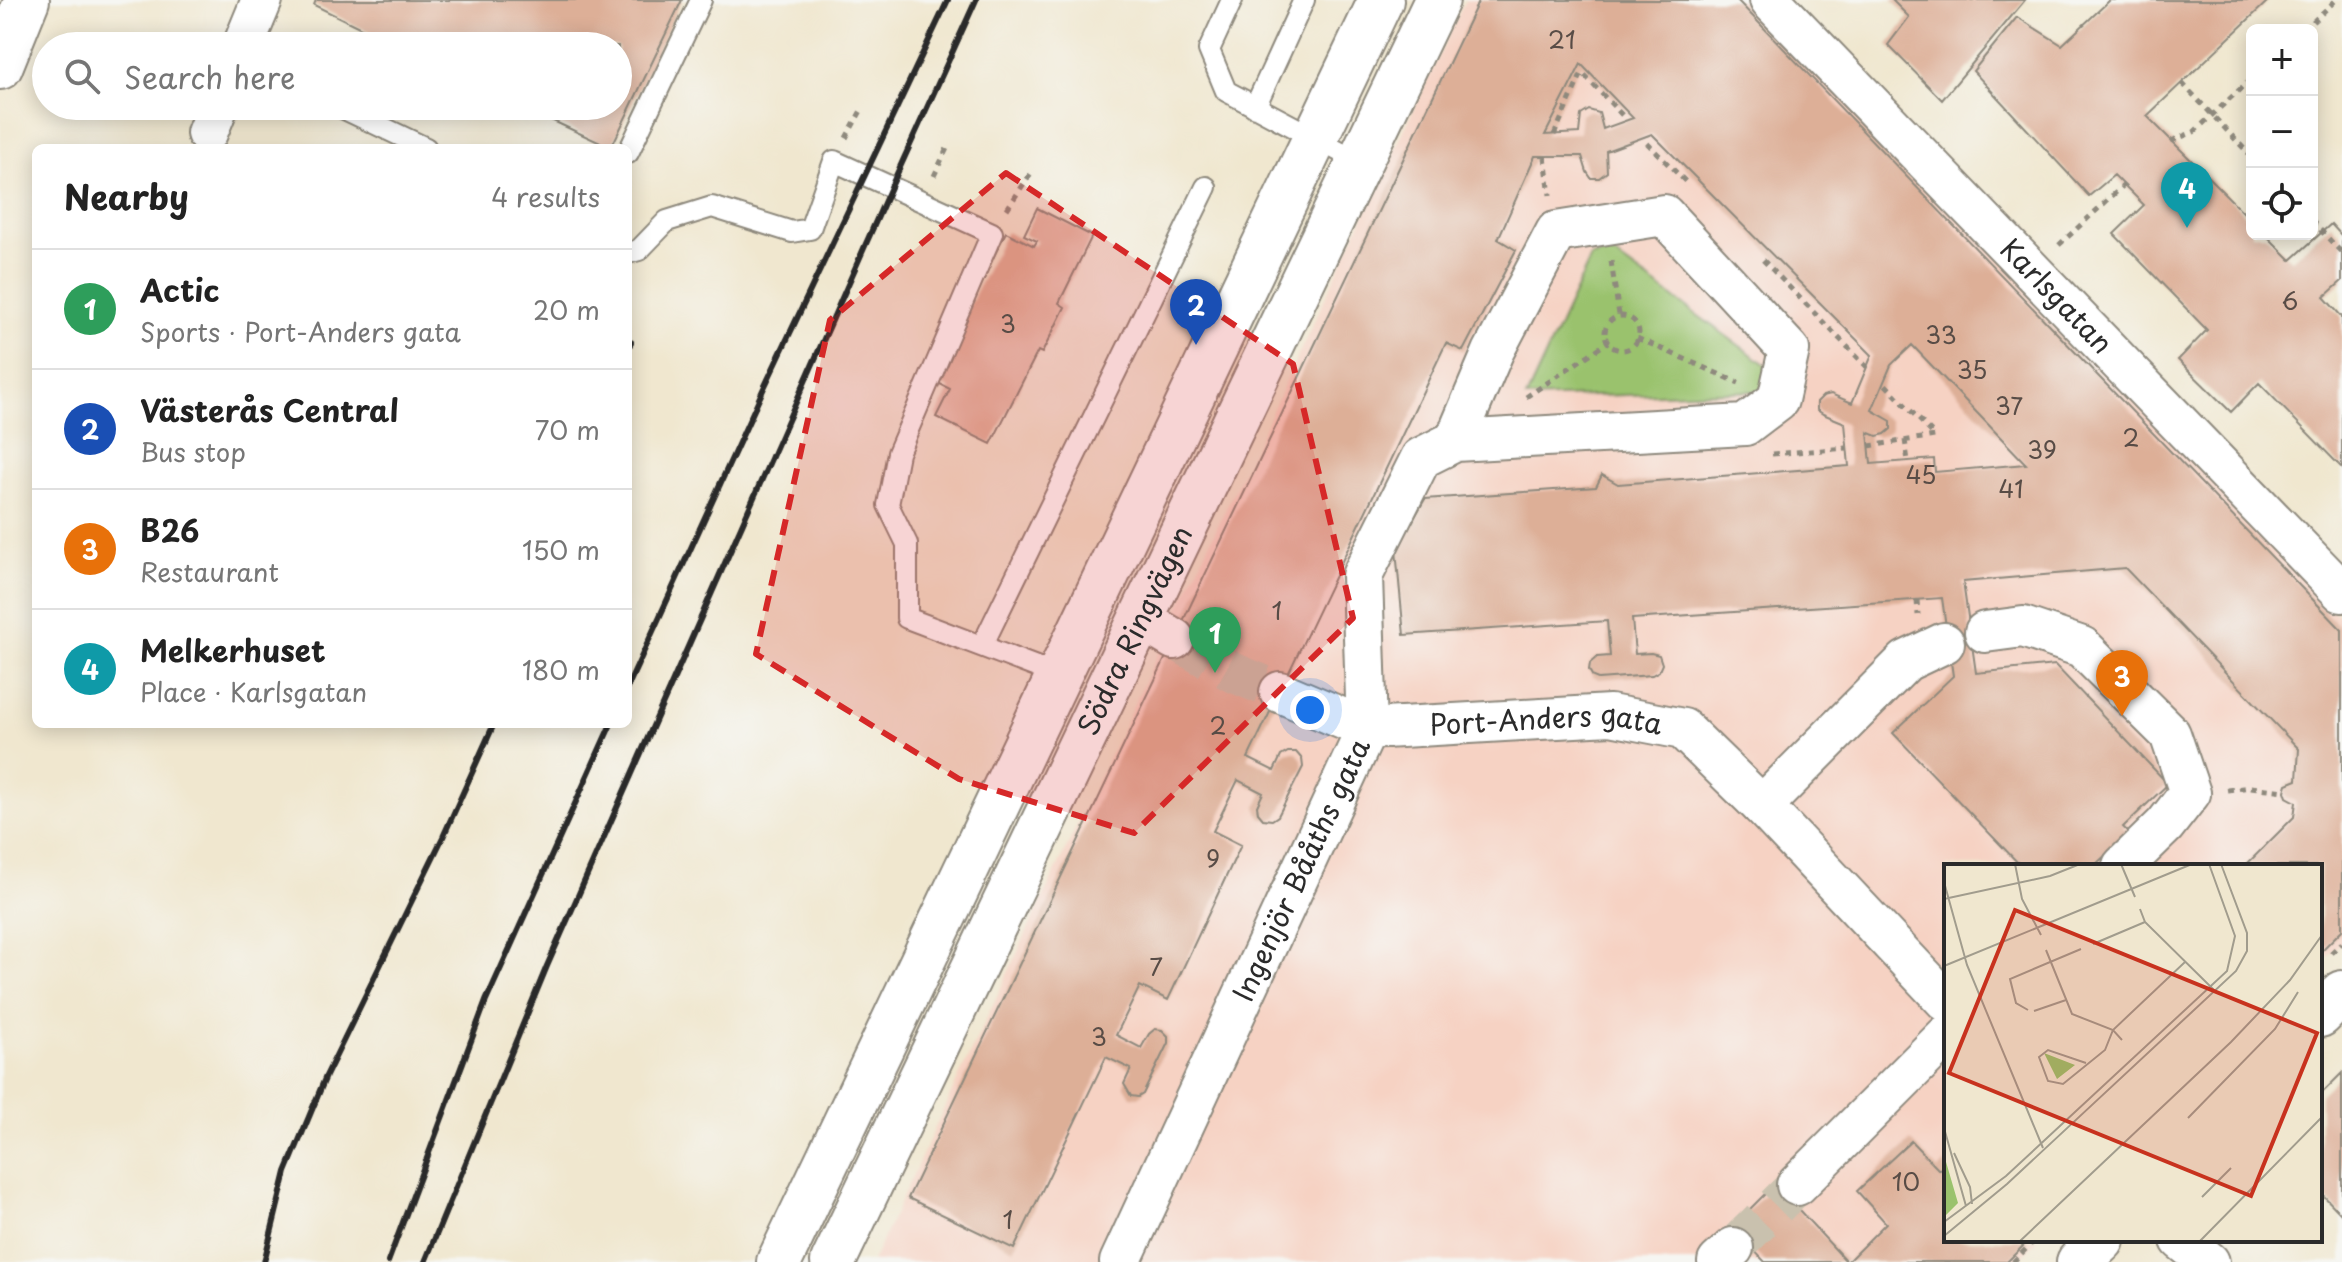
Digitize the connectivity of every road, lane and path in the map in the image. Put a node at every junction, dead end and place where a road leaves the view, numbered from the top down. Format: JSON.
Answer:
{"nodes":[{"id":1,"x":27,"y":0,"type":"edge"},
{"id":2,"x":262,"y":0,"type":"edge"},
{"id":3,"x":701,"y":0,"type":"edge"},
{"id":4,"x":1232,"y":0,"type":"edge"},
{"id":5,"x":1304,"y":0,"type":"edge"},
{"id":6,"x":1381,"y":0,"type":"edge"},
{"id":7,"x":1437,"y":0,"type":"edge"},
{"id":8,"x":1770,"y":0,"type":"edge"},
{"id":9,"x":2336,"y":0,"type":"edge"},
{"id":10,"x":2310,"y":24,"type":"edge"},
{"id":11,"x":249,"y":32,"type":"edge"},
{"id":12,"x":0,"y":67,"type":"edge"},
{"id":13,"x":2182,"y":83,"type":"dead end"},
{"id":14,"x":2246,"y":84,"type":"edge"},
{"id":15,"x":1255,"y":107,"type":"junction"},
{"id":16,"x":1622,"y":115,"type":"dead end"},
{"id":17,"x":2212,"y":115,"type":"junction"},
{"id":18,"x":367,"y":120,"type":"edge"},
{"id":19,"x":1554,"y":135,"type":"dead end"},
{"id":20,"x":1315,"y":140,"type":"junction"},
{"id":21,"x":2171,"y":141,"type":"dead end"},
{"id":22,"x":418,"y":144,"type":"edge"},
{"id":23,"x":632,"y":145,"type":"edge"},
{"id":24,"x":2246,"y":151,"type":"edge"},
{"id":25,"x":1360,"y":162,"type":"junction"},
{"id":26,"x":1033,"y":170,"type":"dead end"},
{"id":27,"x":2124,"y":185,"type":"dead end"},
{"id":28,"x":1206,"y":187,"type":"dead end"},
{"id":29,"x":2318,"y":227,"type":"edge"},
{"id":30,"x":992,"y":233,"type":"junction"},
{"id":31,"x":632,"y":252,"type":"edge"},
{"id":32,"x":1610,"y":252,"type":"dead end"},
{"id":33,"x":2342,"y":253,"type":"edge"},
{"id":34,"x":2032,"y":270,"type":"junction"},
{"id":35,"x":1619,"y":315,"type":"junction"},
{"id":36,"x":1637,"y":338,"type":"junction"},
{"id":37,"x":1608,"y":342,"type":"junction"},
{"id":38,"x":1884,"y":383,"type":"dead end"},
{"id":39,"x":1526,"y":398,"type":"dead end"},
{"id":40,"x":1778,"y":400,"type":"junction"},
{"id":41,"x":1905,"y":440,"type":"junction"},
{"id":42,"x":1455,"y":441,"type":"junction"},
{"id":43,"x":1869,"y":446,"type":"dead end"},
{"id":44,"x":1908,"y":461,"type":"dead end"},
{"id":45,"x":2342,"y":592,"type":"edge"},
{"id":46,"x":1095,"y":605,"type":"junction"},
{"id":47,"x":1158,"y":630,"type":"junction"},
{"id":48,"x":1985,"y":632,"type":"dead end"},
{"id":49,"x":1944,"y":643,"type":"dead end"},
{"id":50,"x":982,"y":646,"type":"junction"},
{"id":51,"x":1060,"y":676,"type":"junction"},
{"id":52,"x":1280,"y":692,"type":"tunnel mouth"},
{"id":53,"x":1367,"y":729,"type":"junction"},
{"id":54,"x":2285,"y":791,"type":"dead end"},
{"id":55,"x":2190,"y":793,"type":"junction"},
{"id":56,"x":1762,"y":806,"type":"junction"},
{"id":57,"x":2125,"y":864,"type":"edge"},
{"id":58,"x":2342,"y":993,"type":"edge"},
{"id":59,"x":1944,"y":999,"type":"edge"},
{"id":60,"x":2322,"y":1013,"type":"edge"},
{"id":61,"x":1944,"y":1038,"type":"edge"},
{"id":62,"x":1797,"y":1185,"type":"tunnel mouth"},
{"id":63,"x":2033,"y":1242,"type":"edge"},
{"id":64,"x":2100,"y":1242,"type":"edge"},
{"id":65,"x":2184,"y":1242,"type":"edge"},
{"id":66,"x":782,"y":1261,"type":"edge"},
{"id":67,"x":833,"y":1262,"type":"edge"},
{"id":68,"x":1120,"y":1262,"type":"edge"},
{"id":69,"x":2013,"y":1262,"type":"edge"},
{"id":70,"x":2079,"y":1262,"type":"edge"},
{"id":71,"x":2209,"y":1262,"type":"edge"}],
"edges":[{"from":1,"to":12,"type":"main road"},
{"from":2,"to":11,"type":"street"},
{"from":3,"to":23,"type":"lane"},
{"from":4,"to":15,"type":"lane"},
{"from":5,"to":15,"type":"lane"},
{"from":6,"to":20,"type":"main road","name":"Södra Ringvägen"},
{"from":7,"to":25,"type":"main road","name":"Södra Ringvägen"},
{"from":8,"to":34,"type":"street","name":"Karlsgatan"},
{"from":9,"to":10,"type":"path"},
{"from":13,"to":17,"type":"path"},
{"from":14,"to":17,"type":"path"},
{"from":15,"to":20,"type":"lane"},
{"from":16,"to":19,"type":"path"},
{"from":17,"to":21,"type":"path"},
{"from":17,"to":24,"type":"path"},
{"from":18,"to":22,"type":"lane"},
{"from":20,"to":25,"type":"lane"},
{"from":20,"to":46,"type":"main road","name":"Södra Ringvägen"},
{"from":25,"to":47,"type":"main road","name":"Södra Ringvägen"},
{"from":26,"to":30,"type":"path"},
{"from":27,"to":34,"type":"path"},
{"from":28,"to":50,"type":"lane"},
{"from":29,"to":33,"type":"path"},
{"from":30,"to":31,"type":"lane"},
{"from":30,"to":50,"type":"lane"},
{"from":32,"to":35,"type":"path"},
{"from":34,"to":45,"type":"street","name":"Karlsgatan"},
{"from":35,"to":36,"type":"path"},
{"from":35,"to":37,"type":"path"},
{"from":36,"to":37,"type":"path"},
{"from":36,"to":40,"type":"path"},
{"from":37,"to":39,"type":"path"},
{"from":38,"to":41,"type":"path"},
{"from":40,"to":42,"type":"street","name":"Ingenjör Bååths gata"},
{"from":40,"to":42,"type":"street"},
{"from":41,"to":43,"type":"path"},
{"from":41,"to":44,"type":"path"},
{"from":42,"to":53,"type":"street","name":"Ingenjör Bååths gata"},
{"from":46,"to":47,"type":"main road"},
{"from":46,"to":51,"type":"main road","name":"Södra Ringvägen"},
{"from":47,"to":67,"type":"main road","name":"Södra Ringvägen"},
{"from":48,"to":55,"type":"street"},
{"from":49,"to":56,"type":"street"},
{"from":50,"to":51,"type":"lane"},
{"from":51,"to":66,"type":"main road","name":"Södra Ringvägen"},
{"from":52,"to":53,"type":"street","name":"Port-Anders gata"},
{"from":53,"to":56,"type":"street","name":"Port-Anders gata"},
{"from":53,"to":68,"type":"street","name":"Ingenjör Bååths gata"},
{"from":54,"to":55,"type":"path"},
{"from":55,"to":57,"type":"street"},
{"from":56,"to":59,"type":"street","name":"Port-Anders gata"},
{"from":58,"to":60,"type":"main road"},
{"from":61,"to":62,"type":"street"},
{"from":63,"to":69,"type":"path"},
{"from":64,"to":70,"type":"main road"},
{"from":65,"to":71,"type":"street"}]}
